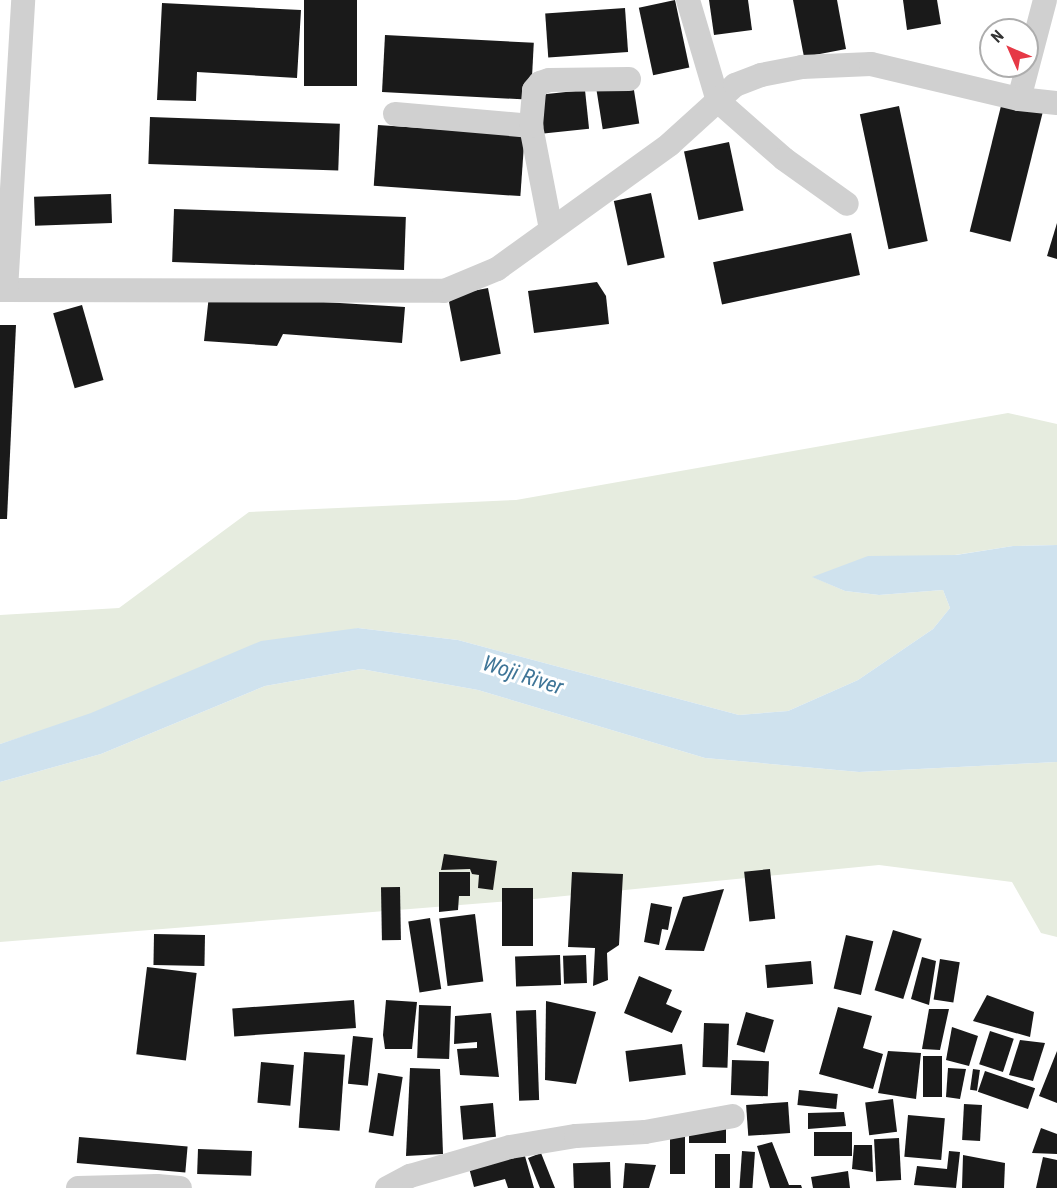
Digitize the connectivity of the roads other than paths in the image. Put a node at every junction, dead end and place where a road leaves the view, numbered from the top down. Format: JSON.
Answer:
{"nodes":[{"id":1,"x":23,"y":0,"type":"edge"},
{"id":2,"x":688,"y":0,"type":"edge"},
{"id":3,"x":1045,"y":0,"type":"edge"},
{"id":4,"x":629,"y":79,"type":"dead end"},
{"id":5,"x":1019,"y":99,"type":"junction"},
{"id":6,"x":718,"y":101,"type":"junction"},
{"id":7,"x":1057,"y":103,"type":"edge"},
{"id":8,"x":394,"y":114,"type":"dead end"},
{"id":9,"x":531,"y":126,"type":"junction"},
{"id":10,"x":847,"y":204,"type":"dead end"},
{"id":11,"x":551,"y":230,"type":"junction"},
{"id":12,"x":3,"y":290,"type":"edge"},
{"id":13,"x":733,"y":1116,"type":"dead end"},
{"id":14,"x":78,"y":1188,"type":"edge"},
{"id":15,"x":180,"y":1188,"type":"edge"},
{"id":16,"x":387,"y":1188,"type":"edge"}],
"edges":[{"from":1,"to":12,"type":"street"},
{"from":2,"to":6,"type":"street"},
{"from":3,"to":5,"type":"street"},
{"from":4,"to":9,"type":"street"},
{"from":5,"to":6,"type":"street"},
{"from":5,"to":7,"type":"street"},
{"from":6,"to":10,"type":"street"},
{"from":6,"to":11,"type":"street"},
{"from":8,"to":9,"type":"street"},
{"from":9,"to":11,"type":"street"},
{"from":11,"to":12,"type":"street"},
{"from":13,"to":16,"type":"street"},
{"from":14,"to":15,"type":"street"}]}
